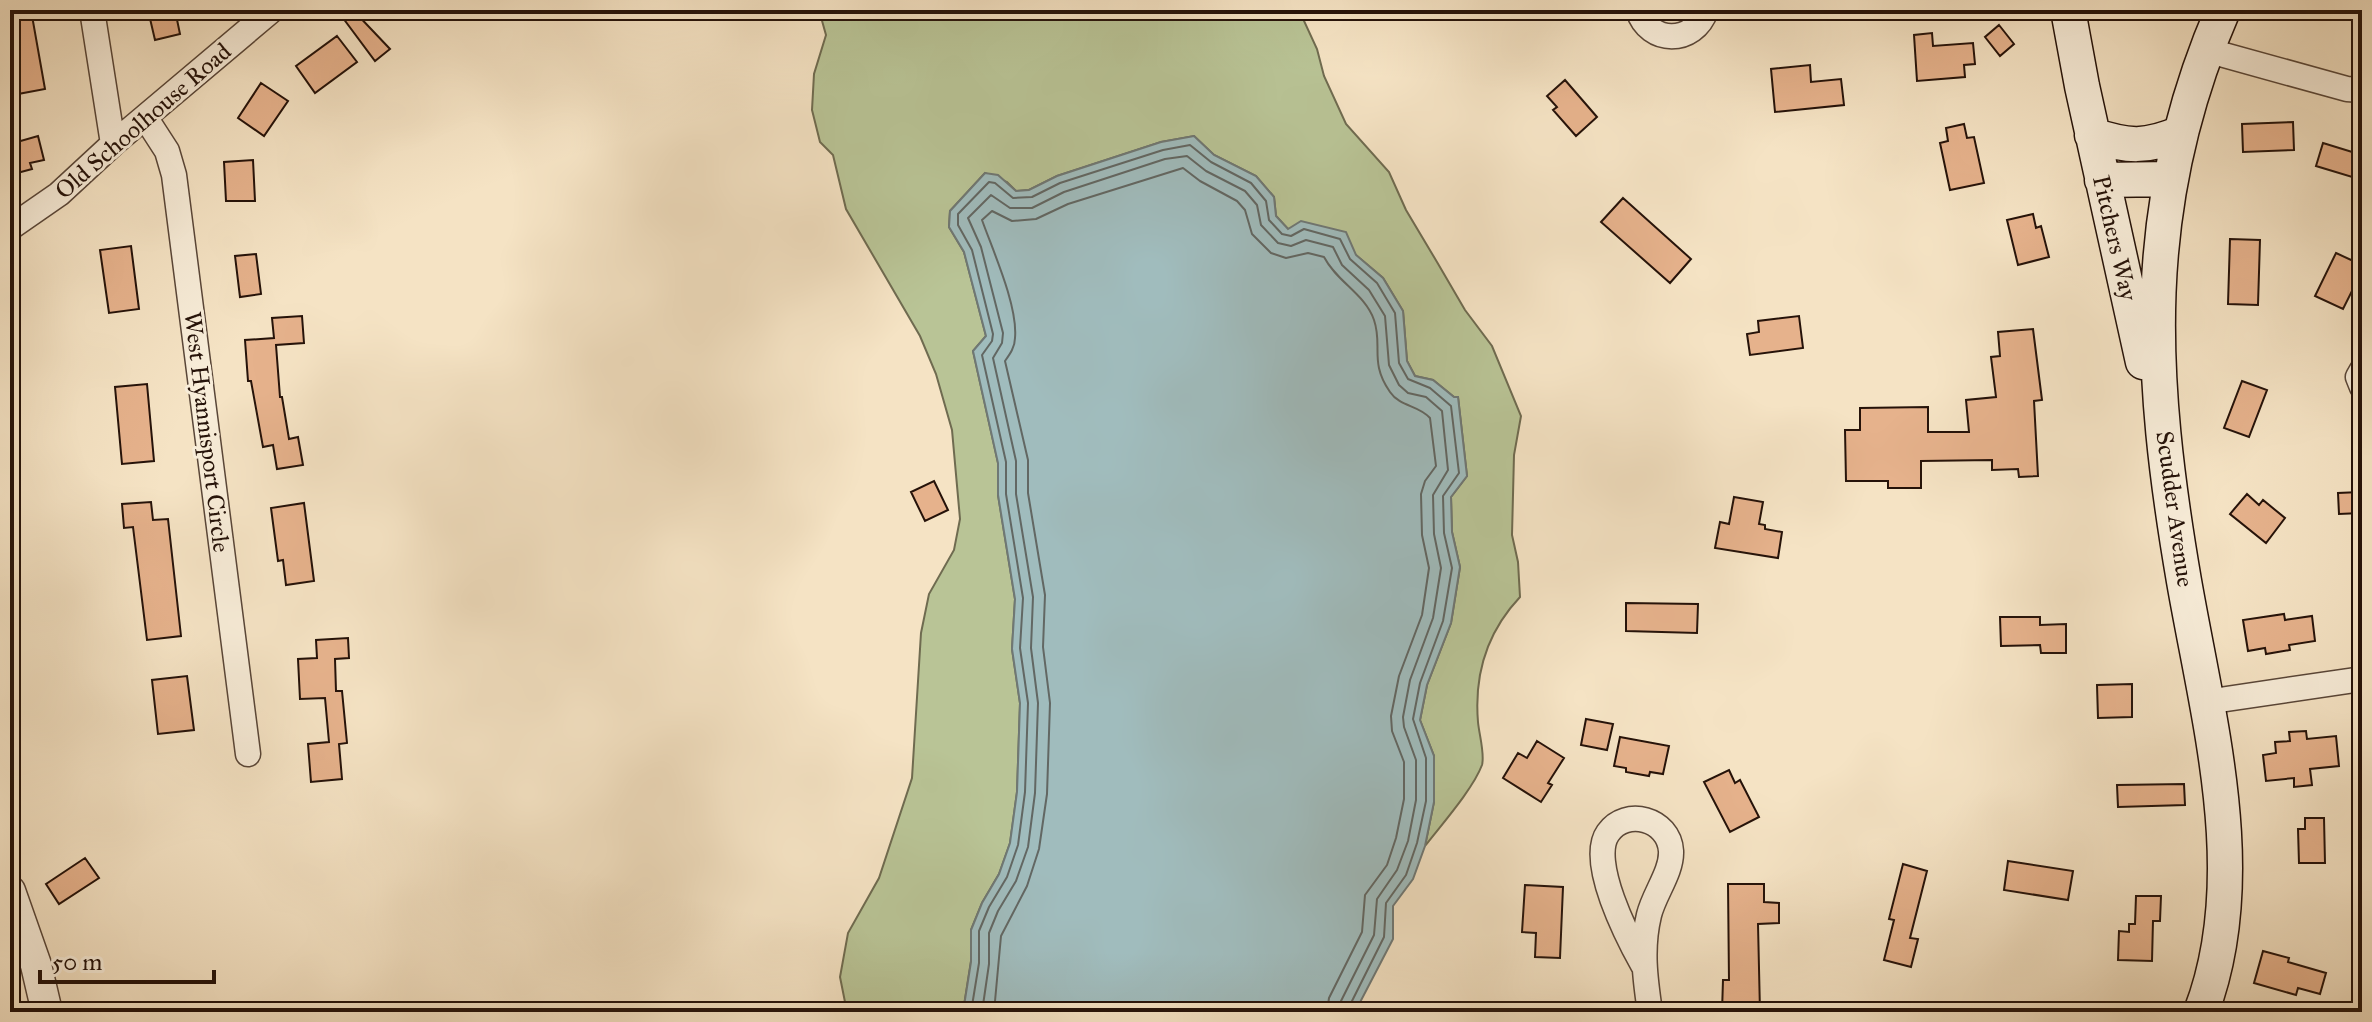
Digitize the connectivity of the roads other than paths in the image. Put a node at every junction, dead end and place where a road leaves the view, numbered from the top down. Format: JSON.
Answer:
{"nodes":[{"id":1,"x":92,"y":10,"type":"edge"},
{"id":2,"x":272,"y":10,"type":"edge"},
{"id":3,"x":1638,"y":10,"type":"edge"},
{"id":4,"x":1706,"y":10,"type":"edge"},
{"id":5,"x":2068,"y":10,"type":"edge"},
{"id":6,"x":2223,"y":10,"type":"edge"},
{"id":7,"x":2206,"y":50,"type":"junction"},
{"id":8,"x":2362,"y":90,"type":"edge"},
{"id":9,"x":145,"y":117,"type":"junction"},
{"id":10,"x":2181,"y":133,"type":"junction"},
{"id":11,"x":2092,"y":135,"type":"junction"},
{"id":12,"x":113,"y":144,"type":"junction"},
{"id":13,"x":2171,"y":179,"type":"junction"},
{"id":14,"x":2102,"y":180,"type":"junction"},
{"id":15,"x":10,"y":228,"type":"edge"},
{"id":16,"x":2166,"y":464,"type":"junction"},
{"id":17,"x":2362,"y":679,"type":"edge"},
{"id":18,"x":2206,"y":702,"type":"junction"},
{"id":19,"x":248,"y":754,"type":"dead end"},
{"id":20,"x":10,"y":891,"type":"edge"},
{"id":21,"x":1643,"y":965,"type":"junction"},
{"id":22,"x":2207,"y":1011,"type":"edge"},
{"id":23,"x":47,"y":1012,"type":"edge"},
{"id":24,"x":1650,"y":1012,"type":"edge"}],
"edges":[{"from":1,"to":12,"type":"street"},
{"from":2,"to":9,"type":"street","name":"Old Schoolhouse Road"},
{"from":3,"to":4,"type":"street"},
{"from":5,"to":11,"type":"main road","name":"Pitchers Way"},
{"from":6,"to":7,"type":"main road","name":"Scudder Avenue"},
{"from":7,"to":8,"type":"street"},
{"from":7,"to":10,"type":"main road","name":"Scudder Avenue"},
{"from":9,"to":12,"type":"street","name":"Old Schoolhouse Road"},
{"from":9,"to":19,"type":"street","name":"West Hyannisport Circle"},
{"from":10,"to":11,"type":"main road"},
{"from":10,"to":13,"type":"main road","name":"Scudder Avenue"},
{"from":11,"to":14,"type":"main road","name":"Pitchers Way"},
{"from":12,"to":15,"type":"street","name":"Old Schoolhouse Road"},
{"from":13,"to":14,"type":"main road"},
{"from":13,"to":16,"type":"main road","name":"Scudder Avenue"},
{"from":14,"to":16,"type":"main road","name":"Pitchers Way"},
{"from":16,"to":18,"type":"main road","name":"Scudder Avenue"},
{"from":17,"to":18,"type":"street"},
{"from":18,"to":22,"type":"main road","name":"Scudder Avenue"},
{"from":20,"to":23,"type":"street"},
{"from":21,"to":21,"type":"street"},
{"from":21,"to":24,"type":"street"}]}
